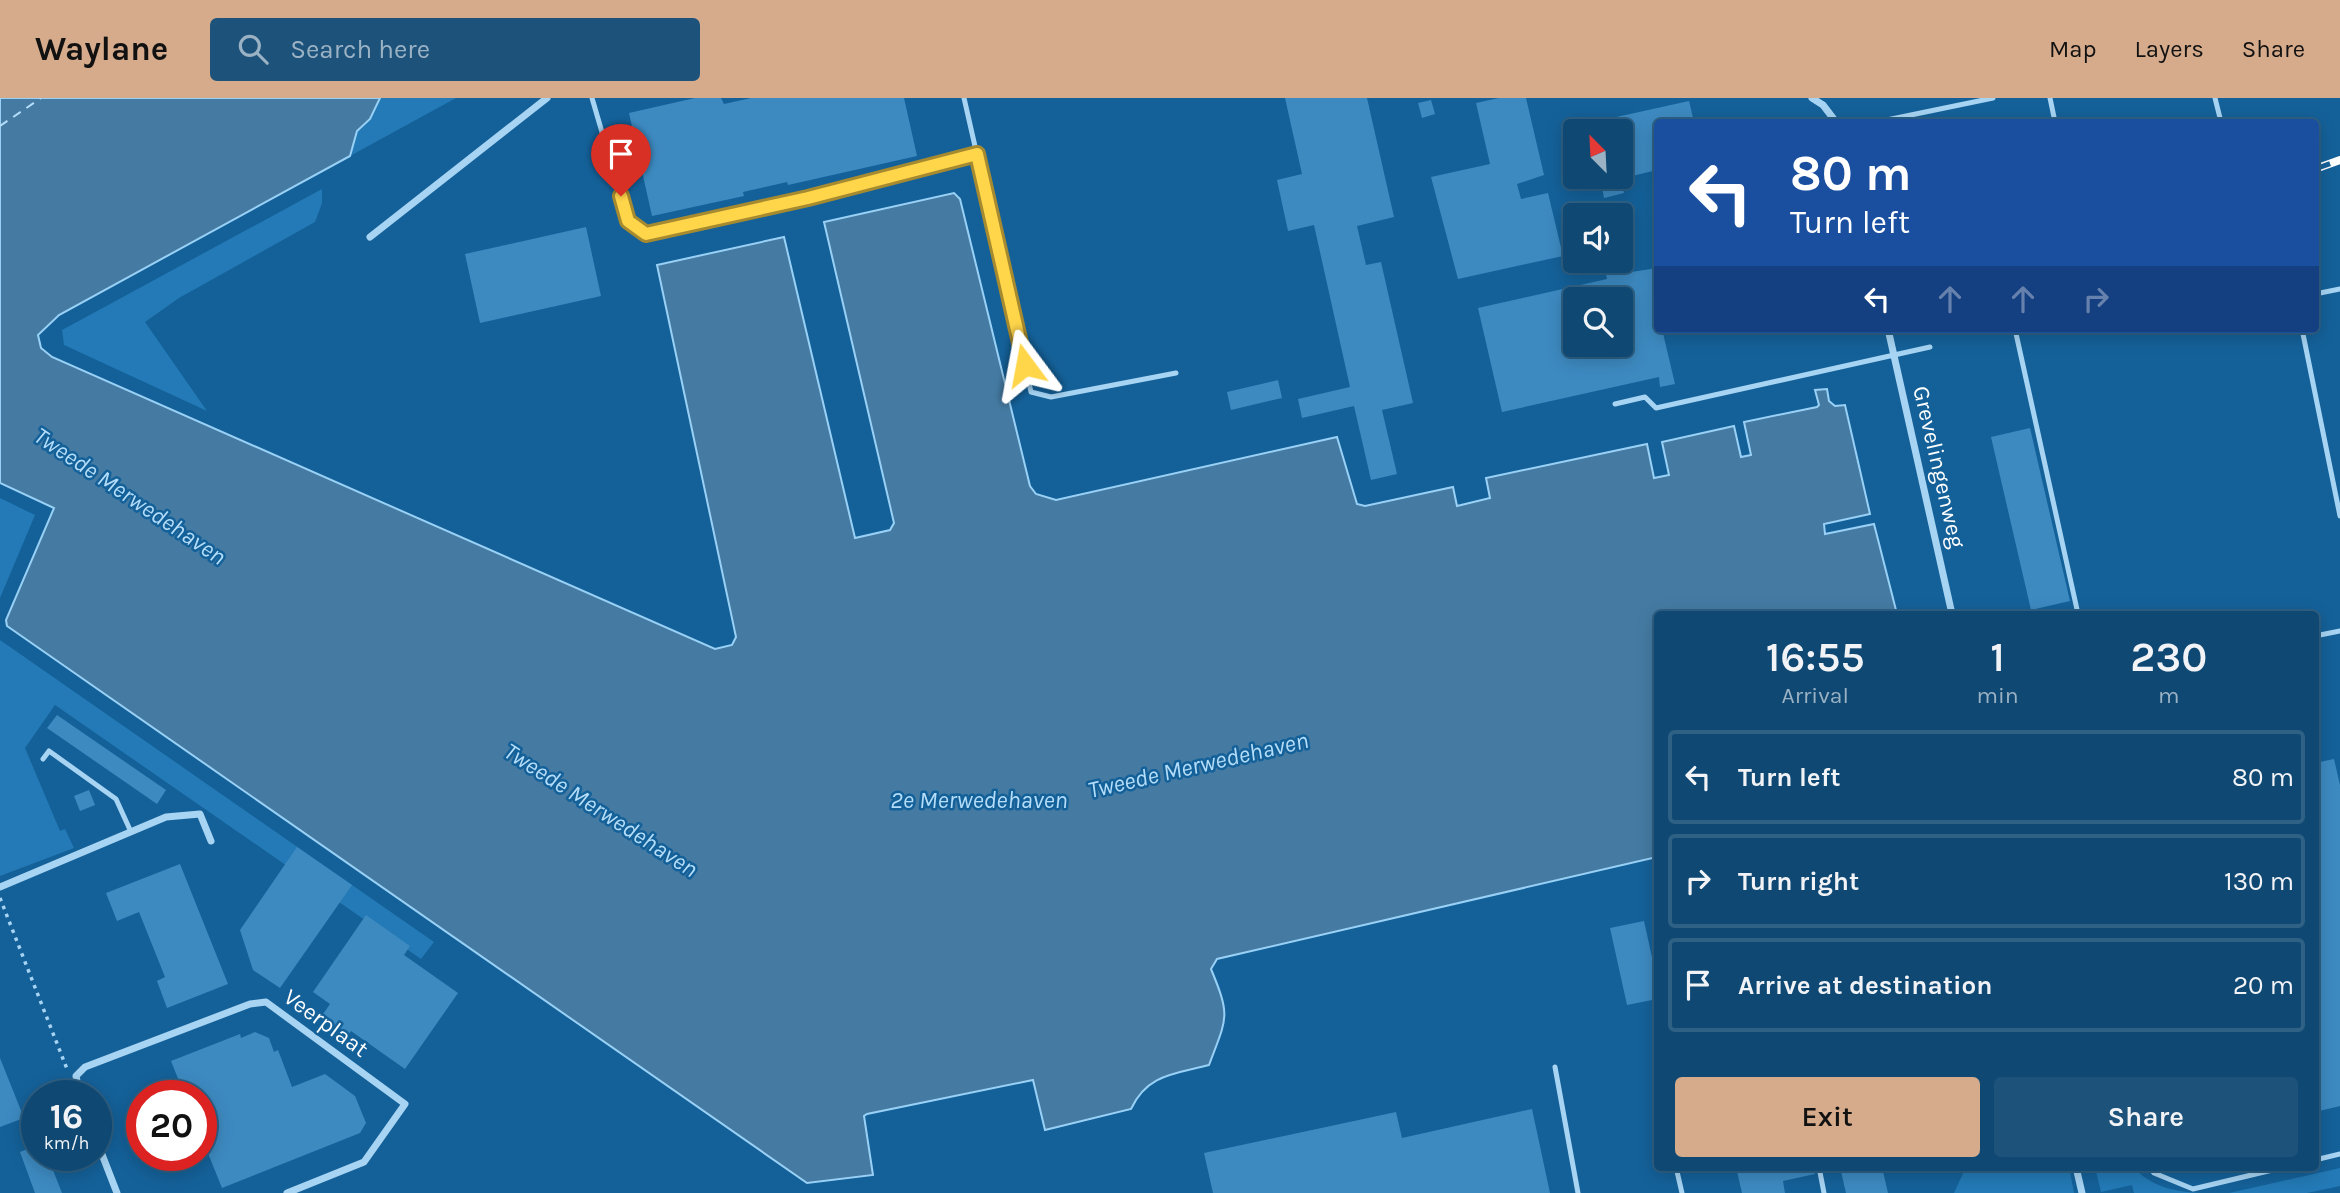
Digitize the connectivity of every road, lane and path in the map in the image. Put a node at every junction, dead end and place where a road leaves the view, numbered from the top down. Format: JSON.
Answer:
{"nodes":[{"id":1,"x":547,"y":98,"type":"edge"},
{"id":2,"x":592,"y":98,"type":"edge"},
{"id":3,"x":964,"y":98,"type":"edge"},
{"id":4,"x":1812,"y":98,"type":"edge"},
{"id":5,"x":1993,"y":98,"type":"edge"},
{"id":6,"x":2050,"y":98,"type":"edge"},
{"id":7,"x":2215,"y":98,"type":"edge"},
{"id":8,"x":1834,"y":119,"type":"edge"},
{"id":9,"x":1892,"y":119,"type":"edge"},
{"id":10,"x":2054,"y":119,"type":"edge"},
{"id":11,"x":2220,"y":119,"type":"edge"},
{"id":12,"x":977,"y":154,"type":"junction"},
{"id":13,"x":370,"y":237,"type":"dead end"},
{"id":14,"x":2340,"y":289,"type":"edge"},
{"id":15,"x":2319,"y":294,"type":"edge"},
{"id":16,"x":1889,"y":333,"type":"edge"},
{"id":17,"x":2016,"y":333,"type":"edge"},
{"id":18,"x":2303,"y":333,"type":"edge"},
{"id":19,"x":1930,"y":346,"type":"dead end"},
{"id":20,"x":1894,"y":356,"type":"junction"},
{"id":21,"x":1176,"y":373,"type":"dead end"},
{"id":22,"x":1615,"y":404,"type":"dead end"},
{"id":23,"x":2340,"y":516,"type":"edge"},
{"id":24,"x":1951,"y":611,"type":"edge"},
{"id":25,"x":2077,"y":611,"type":"edge"},
{"id":26,"x":2340,"y":631,"type":"edge"},
{"id":27,"x":2319,"y":635,"type":"edge"},
{"id":28,"x":43,"y":759,"type":"dead end"},
{"id":29,"x":131,"y":832,"type":"junction"},
{"id":30,"x":211,"y":841,"type":"dead end"},
{"id":31,"x":0,"y":887,"type":"edge"},
{"id":32,"x":0,"y":898,"type":"edge"},
{"id":33,"x":1555,"y":1067,"type":"dead end"},
{"id":34,"x":76,"y":1076,"type":"junction"},
{"id":35,"x":77,"y":1080,"type":"edge"},
{"id":36,"x":2340,"y":1154,"type":"edge"},
{"id":37,"x":2319,"y":1159,"type":"edge"},
{"id":38,"x":108,"y":1171,"type":"edge"},
{"id":39,"x":1677,"y":1171,"type":"edge"},
{"id":40,"x":1820,"y":1171,"type":"edge"},
{"id":41,"x":2078,"y":1171,"type":"edge"},
{"id":42,"x":2153,"y":1171,"type":"edge"},
{"id":43,"x":2268,"y":1171,"type":"edge"},
{"id":44,"x":117,"y":1193,"type":"edge"},
{"id":45,"x":287,"y":1193,"type":"edge"},
{"id":46,"x":1578,"y":1193,"type":"edge"},
{"id":47,"x":1682,"y":1193,"type":"edge"},
{"id":48,"x":1824,"y":1193,"type":"edge"},
{"id":49,"x":2082,"y":1193,"type":"edge"}],
"edges":[{"from":1,"to":13,"type":"street"},
{"from":2,"to":12,"type":"lane"},
{"from":3,"to":12,"type":"lane"},
{"from":4,"to":8,"type":"street"},
{"from":5,"to":9,"type":"lane"},
{"from":6,"to":10,"type":"lane"},
{"from":7,"to":11,"type":"lane"},
{"from":12,"to":21,"type":"lane"},
{"from":14,"to":15,"type":"lane"},
{"from":16,"to":20,"type":"street","name":"Grevelingenweg"},
{"from":17,"to":25,"type":"lane"},
{"from":18,"to":23,"type":"lane"},
{"from":19,"to":20,"type":"lane"},
{"from":20,"to":22,"type":"lane"},
{"from":20,"to":24,"type":"street","name":"Grevelingenweg"},
{"from":26,"to":27,"type":"lane"},
{"from":28,"to":29,"type":"lane"},
{"from":29,"to":30,"type":"street"},
{"from":29,"to":31,"type":"street"},
{"from":32,"to":34,"type":"path"},
{"from":33,"to":46,"type":"lane"},
{"from":34,"to":35,"type":"street"},
{"from":34,"to":45,"type":"street","name":"Veerplaat"},
{"from":36,"to":37,"type":"lane"},
{"from":38,"to":44,"type":"street"},
{"from":39,"to":47,"type":"lane"},
{"from":40,"to":48,"type":"lane"},
{"from":41,"to":49,"type":"street"},
{"from":42,"to":43,"type":"lane"}]}
